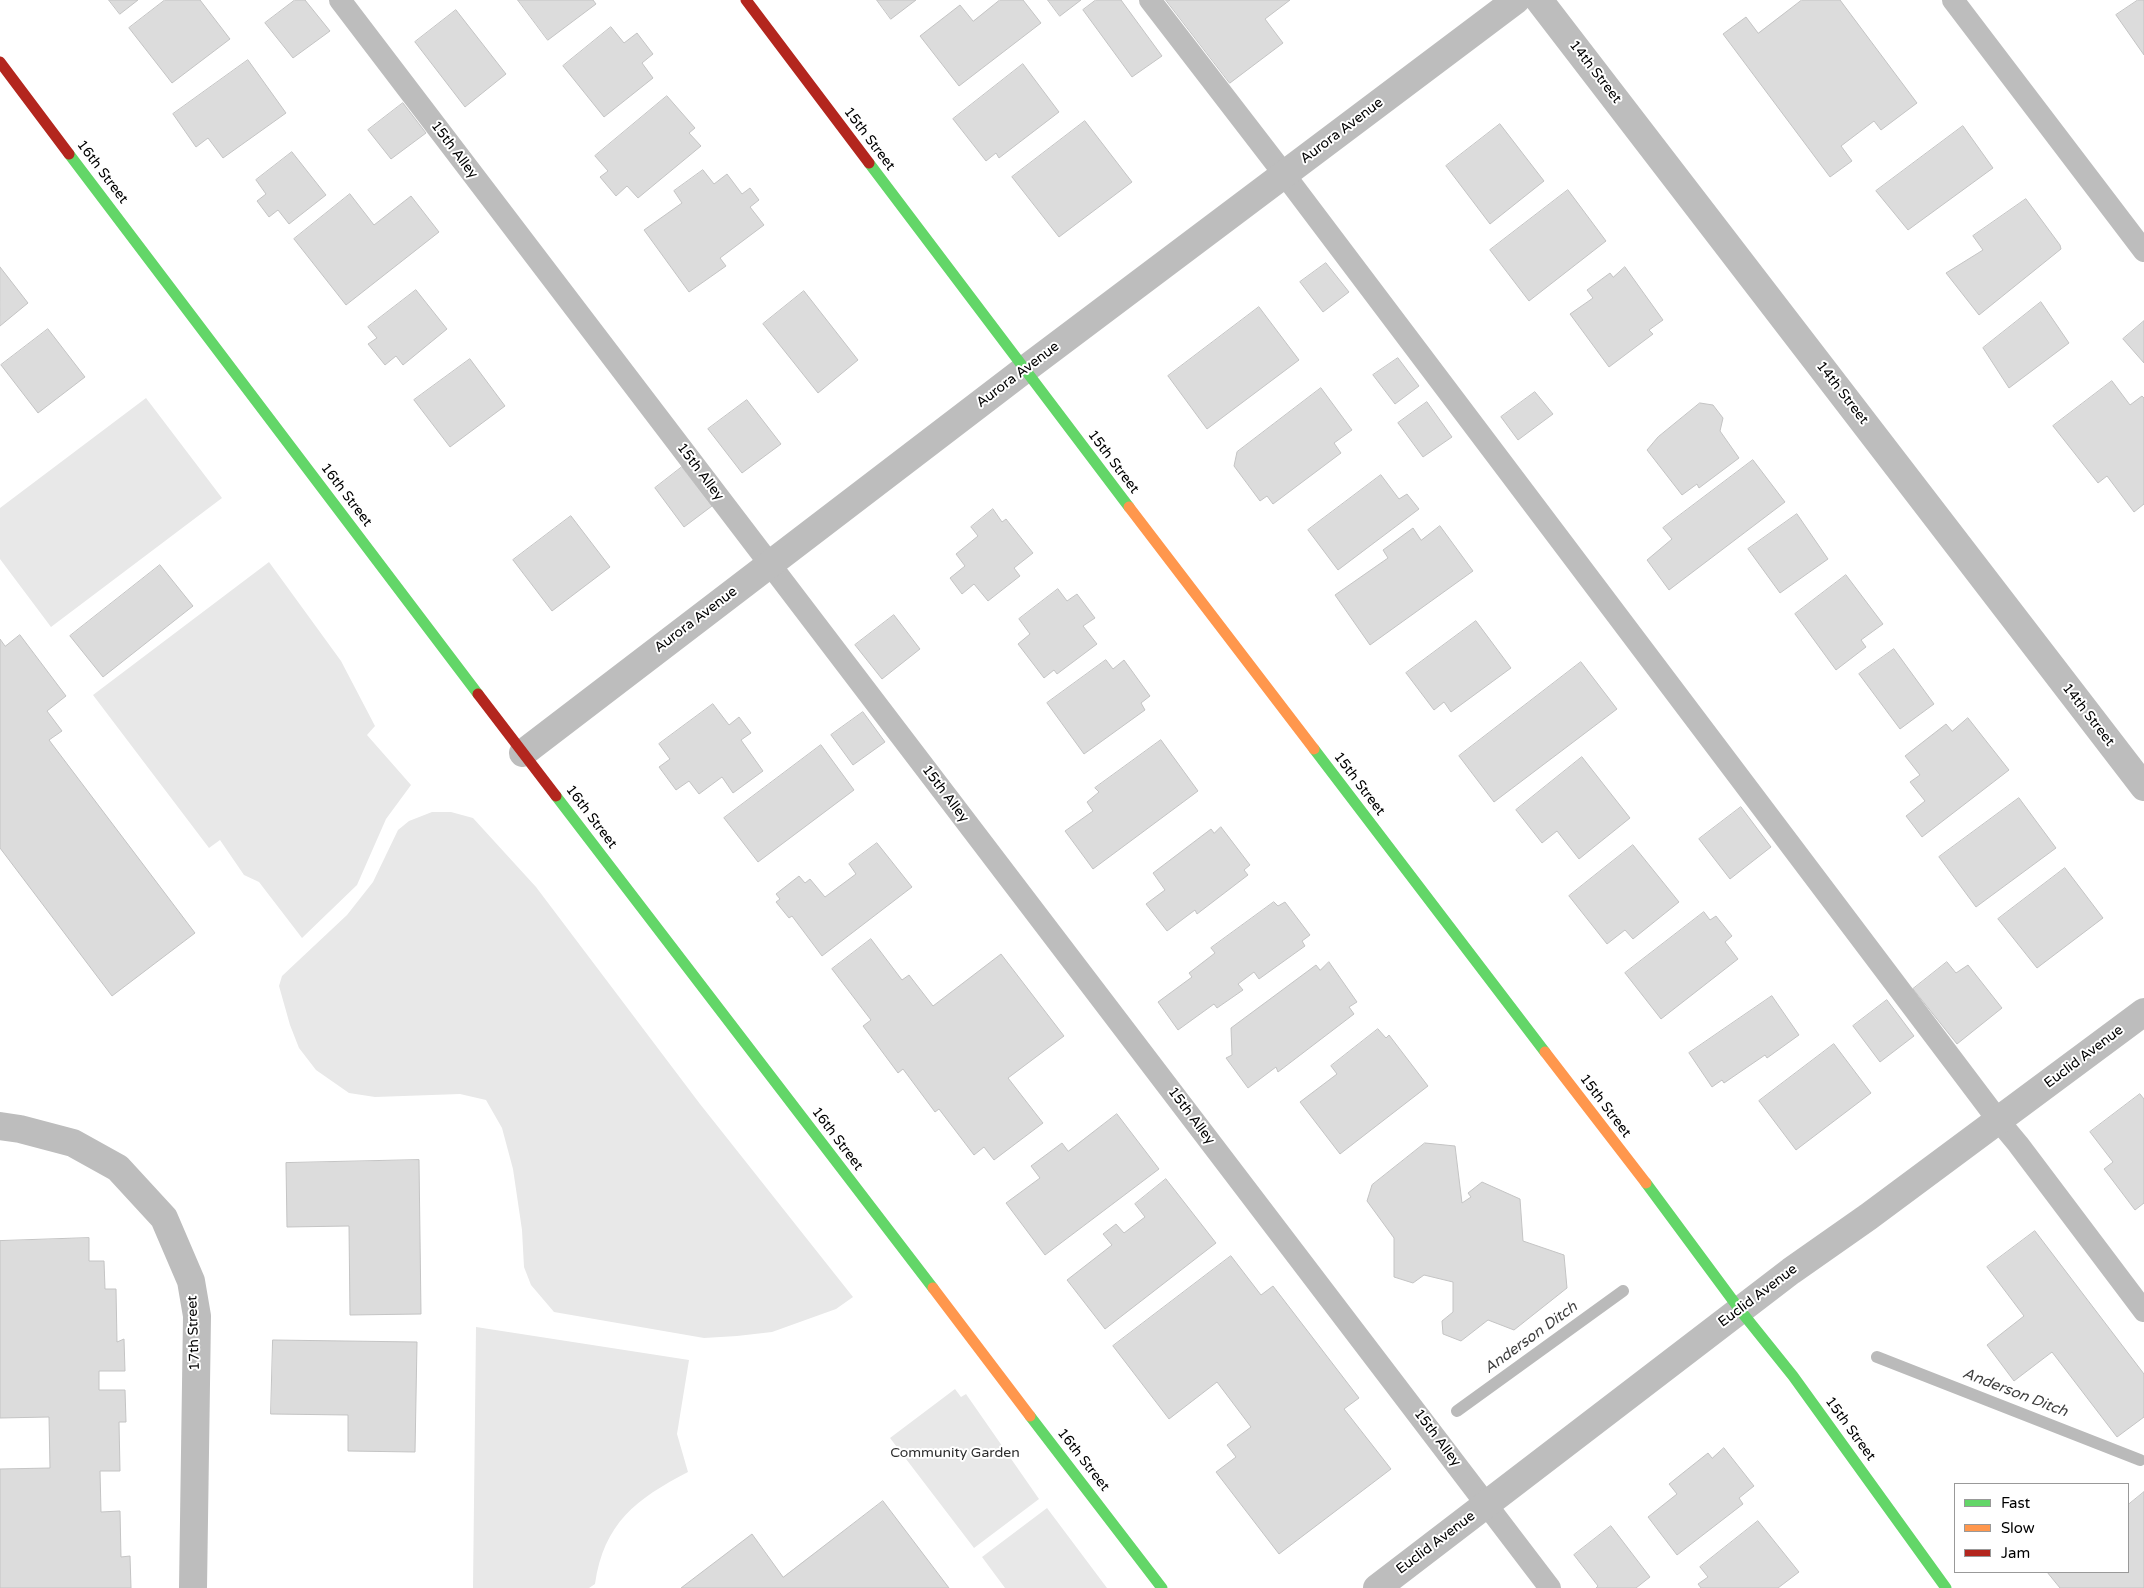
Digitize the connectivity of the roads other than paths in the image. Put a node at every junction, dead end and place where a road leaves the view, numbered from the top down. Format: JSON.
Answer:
{"nodes":[{"id":1,"x":340,"y":0,"type":"edge"},
{"id":2,"x":746,"y":0,"type":"edge"},
{"id":3,"x":1150,"y":0,"type":"edge"},
{"id":4,"x":1516,"y":0,"type":"edge"},
{"id":5,"x":1539,"y":0,"type":"edge"},
{"id":6,"x":1953,"y":0,"type":"edge"},
{"id":7,"x":0,"y":62,"type":"edge"},
{"id":8,"x":1284,"y":174,"type":"junction"},
{"id":9,"x":2144,"y":251,"type":"edge"},
{"id":10,"x":1024,"y":370,"type":"junction"},
{"id":11,"x":770,"y":564,"type":"junction"},
{"id":12,"x":523,"y":753,"type":"junction"},
{"id":13,"x":2144,"y":787,"type":"edge"},
{"id":14,"x":2144,"y":1012,"type":"edge"},
{"id":15,"x":1998,"y":1120,"type":"junction"},
{"id":16,"x":0,"y":1126,"type":"edge"},
{"id":17,"x":1740,"y":1310,"type":"junction"},
{"id":18,"x":2144,"y":1311,"type":"edge"},
{"id":19,"x":1487,"y":1504,"type":"junction"},
{"id":20,"x":193,"y":1588,"type":"edge"},
{"id":21,"x":1162,"y":1588,"type":"edge"},
{"id":22,"x":1377,"y":1588,"type":"edge"},
{"id":23,"x":1550,"y":1588,"type":"edge"},
{"id":24,"x":1946,"y":1588,"type":"edge"}],
"edges":[{"from":1,"to":11,"type":"lane","name":"15th Alley"},
{"from":2,"to":10,"type":"street","name":"15th Street"},
{"from":3,"to":8,"type":"lane"},
{"from":4,"to":8,"type":"street","name":"Aurora Avenue"},
{"from":5,"to":13,"type":"street","name":"14th Street"},
{"from":6,"to":9,"type":"lane"},
{"from":7,"to":12,"type":"street","name":"16th Street"},
{"from":8,"to":10,"type":"street","name":"Aurora Avenue"},
{"from":8,"to":15,"type":"lane"},
{"from":10,"to":11,"type":"street","name":"Aurora Avenue"},
{"from":10,"to":17,"type":"street","name":"15th Street"},
{"from":11,"to":12,"type":"street","name":"Aurora Avenue"},
{"from":11,"to":19,"type":"lane","name":"15th Alley"},
{"from":12,"to":21,"type":"street","name":"16th Street"},
{"from":14,"to":15,"type":"street","name":"Euclid Avenue"},
{"from":15,"to":17,"type":"street","name":"Euclid Avenue"},
{"from":15,"to":18,"type":"lane"},
{"from":16,"to":20,"type":"street","name":"17th Street"},
{"from":17,"to":19,"type":"street","name":"Euclid Avenue"},
{"from":17,"to":24,"type":"street","name":"15th Street"},
{"from":19,"to":22,"type":"street","name":"Euclid Avenue"},
{"from":19,"to":23,"type":"lane","name":"15th Alley"}]}
